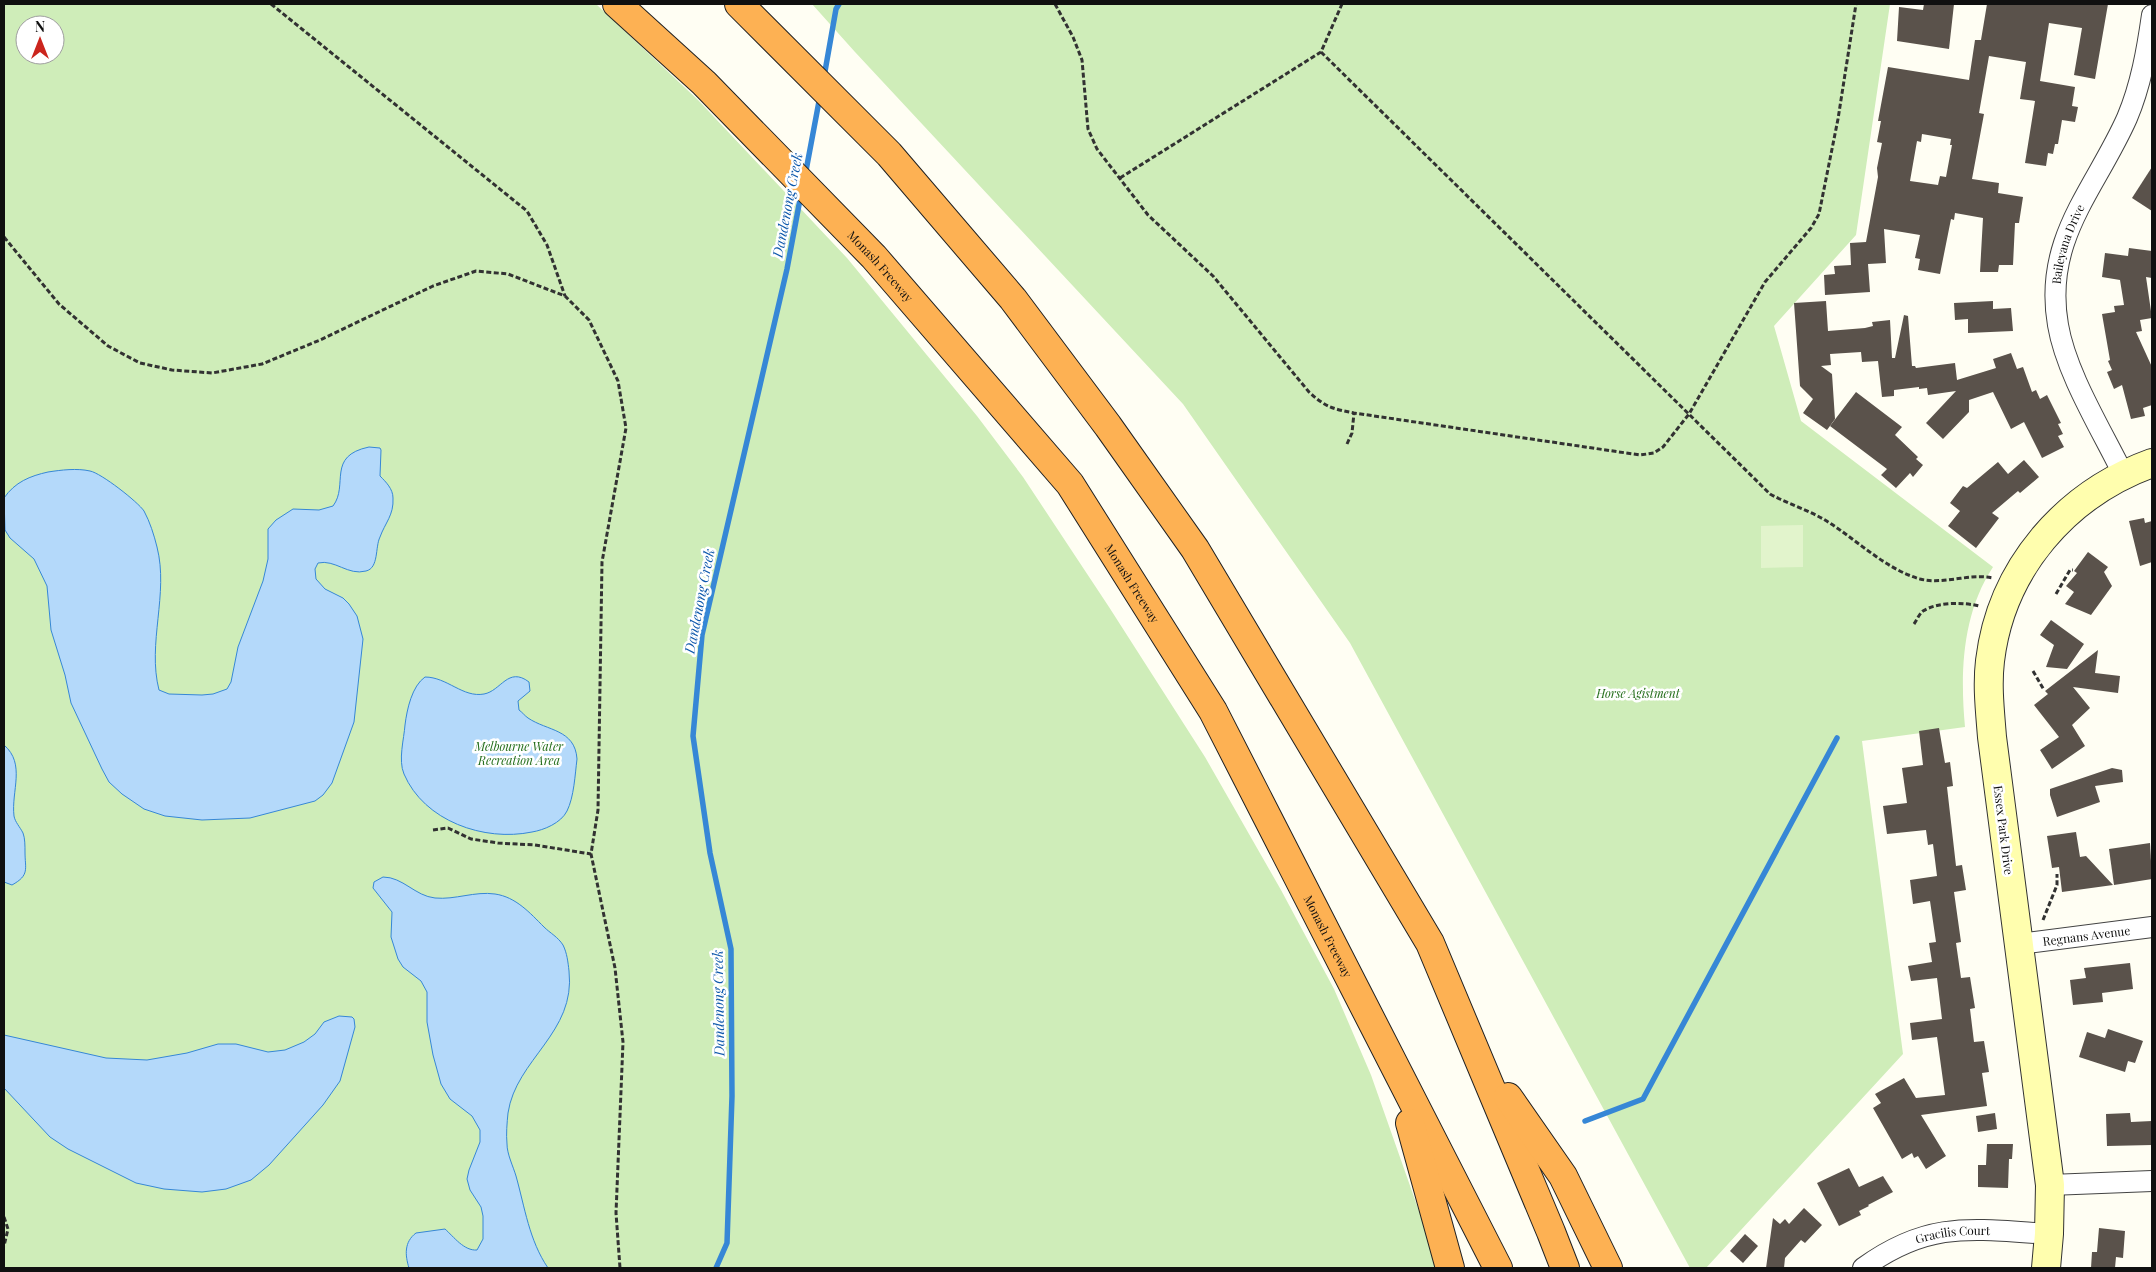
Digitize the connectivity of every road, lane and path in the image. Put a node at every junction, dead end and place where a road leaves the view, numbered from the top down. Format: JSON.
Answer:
{"nodes":[{"id":1,"x":271,"y":4,"type":"edge"},
{"id":2,"x":617,"y":4,"type":"edge"},
{"id":3,"x":739,"y":4,"type":"edge"},
{"id":4,"x":1055,"y":4,"type":"edge"},
{"id":5,"x":1342,"y":4,"type":"edge"},
{"id":6,"x":1856,"y":4,"type":"edge"},
{"id":7,"x":2152,"y":16,"type":"edge"},
{"id":8,"x":1321,"y":52,"type":"junction"},
{"id":9,"x":2148,"y":67,"type":"edge"},
{"id":10,"x":1120,"y":178,"type":"junction"},
{"id":11,"x":4,"y":237,"type":"edge"},
{"id":12,"x":565,"y":296,"type":"junction"},
{"id":13,"x":1354,"y":413,"type":"junction"},
{"id":14,"x":1689,"y":414,"type":"junction"},
{"id":15,"x":1347,"y":444,"type":"dead end"},
{"id":16,"x":2152,"y":463,"type":"edge"},
{"id":17,"x":2122,"y":474,"type":"junction"},
{"id":18,"x":2073,"y":570,"type":"dead end"},
{"id":19,"x":2012,"y":585,"type":"junction"},
{"id":20,"x":2056,"y":594,"type":"dead end"},
{"id":21,"x":1979,"y":606,"type":"dead end"},
{"id":22,"x":1914,"y":624,"type":"dead end"},
{"id":23,"x":2033,"y":671,"type":"dead end"},
{"id":24,"x":2044,"y":690,"type":"dead end"},
{"id":25,"x":433,"y":830,"type":"dead end"},
{"id":26,"x":591,"y":854,"type":"junction"},
{"id":27,"x":2057,"y":874,"type":"dead end"},
{"id":28,"x":2044,"y":920,"type":"dead end"},
{"id":29,"x":2152,"y":927,"type":"edge"},
{"id":30,"x":2019,"y":944,"type":"junction"},
{"id":31,"x":1471,"y":1044,"type":"junction"},
{"id":32,"x":1395,"y":1070,"type":"junction"},
{"id":33,"x":2152,"y":1181,"type":"edge"},
{"id":34,"x":2050,"y":1185,"type":"junction"},
{"id":35,"x":4,"y":1217,"type":"edge"},
{"id":36,"x":2049,"y":1234,"type":"junction"},
{"id":37,"x":4,"y":1246,"type":"edge"},
{"id":38,"x":620,"y":1268,"type":"edge"},
{"id":39,"x":1450,"y":1268,"type":"edge"},
{"id":40,"x":1498,"y":1268,"type":"edge"},
{"id":41,"x":1565,"y":1268,"type":"edge"},
{"id":42,"x":1608,"y":1268,"type":"edge"},
{"id":43,"x":1863,"y":1268,"type":"edge"},
{"id":44,"x":2046,"y":1268,"type":"edge"}],
"edges":[{"from":1,"to":12,"type":"path"},
{"from":2,"to":32,"type":"highway","name":"Monash Freeway"},
{"from":3,"to":31,"type":"highway"},
{"from":4,"to":10,"type":"path"},
{"from":5,"to":8,"type":"path"},
{"from":6,"to":14,"type":"path"},
{"from":7,"to":9,"type":"street","name":"Baileyana Drive"},
{"from":8,"to":10,"type":"path"},
{"from":8,"to":14,"type":"path"},
{"from":9,"to":17,"type":"street","name":"Baileyana Drive"},
{"from":10,"to":13,"type":"path"},
{"from":11,"to":12,"type":"path"},
{"from":12,"to":26,"type":"path"},
{"from":13,"to":14,"type":"path"},
{"from":13,"to":15,"type":"path"},
{"from":14,"to":19,"type":"path"},
{"from":16,"to":17,"type":"street","name":"Essex Park Drive"},
{"from":17,"to":19,"type":"street","name":"Essex Park Drive"},
{"from":18,"to":20,"type":"path"},
{"from":19,"to":30,"type":"street","name":"Essex Park Drive"},
{"from":21,"to":22,"type":"path"},
{"from":23,"to":24,"type":"path"},
{"from":25,"to":26,"type":"path"},
{"from":26,"to":38,"type":"path"},
{"from":27,"to":28,"type":"path"},
{"from":29,"to":30,"type":"street","name":"Regnans Avenue"},
{"from":30,"to":34,"type":"street","name":"Essex Park Drive"},
{"from":31,"to":41,"type":"highway"},
{"from":31,"to":42,"type":"highway"},
{"from":32,"to":39,"type":"highway"},
{"from":32,"to":40,"type":"highway","name":"Monash Freeway"},
{"from":33,"to":34,"type":"street"},
{"from":34,"to":36,"type":"street","name":"Essex Park Drive"},
{"from":35,"to":37,"type":"path"},
{"from":36,"to":43,"type":"street","name":"Gracilis Court"},
{"from":36,"to":44,"type":"street","name":"Essex Park Drive"}]}
